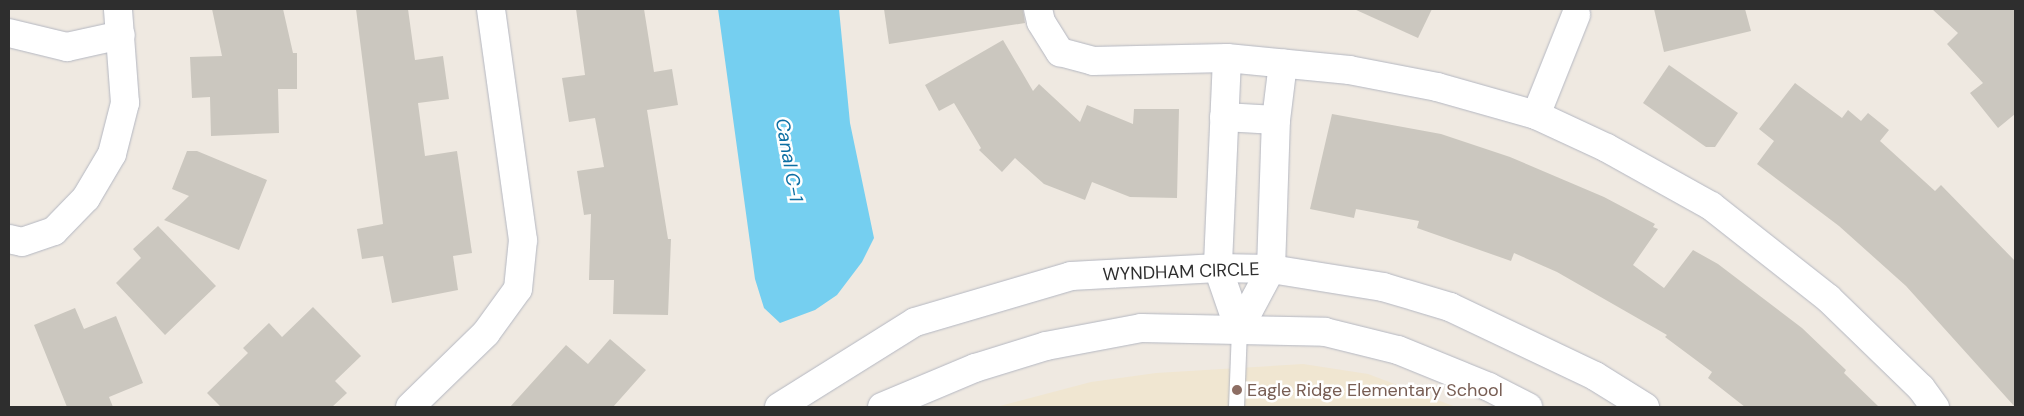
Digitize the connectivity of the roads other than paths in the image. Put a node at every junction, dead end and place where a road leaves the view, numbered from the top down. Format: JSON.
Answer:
{"nodes":[{"id":1,"x":118,"y":9,"type":"edge"},
{"id":2,"x":491,"y":9,"type":"edge"},
{"id":3,"x":1038,"y":9,"type":"edge"},
{"id":4,"x":1576,"y":15,"type":"dead end"},
{"id":5,"x":9,"y":33,"type":"edge"},
{"id":6,"x":121,"y":35,"type":"junction"},
{"id":7,"x":1227,"y":58,"type":"junction"},
{"id":8,"x":1283,"y":63,"type":"junction"},
{"id":9,"x":1536,"y":115,"type":"junction"},
{"id":10,"x":1224,"y":117,"type":"junction"},
{"id":11,"x":1276,"y":120,"type":"junction"},
{"id":12,"x":9,"y":239,"type":"edge"},
{"id":13,"x":1218,"y":268,"type":"junction"},
{"id":14,"x":1271,"y":269,"type":"junction"},
{"id":15,"x":1239,"y":329,"type":"junction"},
{"id":16,"x":410,"y":407,"type":"edge"},
{"id":17,"x":779,"y":407,"type":"edge"},
{"id":18,"x":882,"y":407,"type":"edge"},
{"id":19,"x":1236,"y":407,"type":"edge"},
{"id":20,"x":1528,"y":407,"type":"edge"},
{"id":21,"x":1645,"y":407,"type":"edge"},
{"id":22,"x":1935,"y":407,"type":"edge"}],
"edges":[{"from":1,"to":6,"type":"street"},
{"from":2,"to":16,"type":"street"},
{"from":3,"to":7,"type":"street"},
{"from":4,"to":9,"type":"street"},
{"from":5,"to":6,"type":"street"},
{"from":6,"to":12,"type":"street"},
{"from":7,"to":8,"type":"street"},
{"from":7,"to":10,"type":"street"},
{"from":8,"to":9,"type":"street"},
{"from":8,"to":11,"type":"street"},
{"from":9,"to":22,"type":"street"},
{"from":10,"to":11,"type":"street"},
{"from":10,"to":13,"type":"street"},
{"from":11,"to":14,"type":"street"},
{"from":13,"to":14,"type":"street","name":"WYNDHAM CIRCLE"},
{"from":13,"to":15,"type":"street"},
{"from":13,"to":17,"type":"street","name":"WYNDHAM CIRCLE"},
{"from":14,"to":15,"type":"street"},
{"from":14,"to":21,"type":"street","name":"WYNDHAM CIRCLE"},
{"from":15,"to":18,"type":"street"},
{"from":15,"to":19,"type":"lane"},
{"from":15,"to":20,"type":"street"}]}
